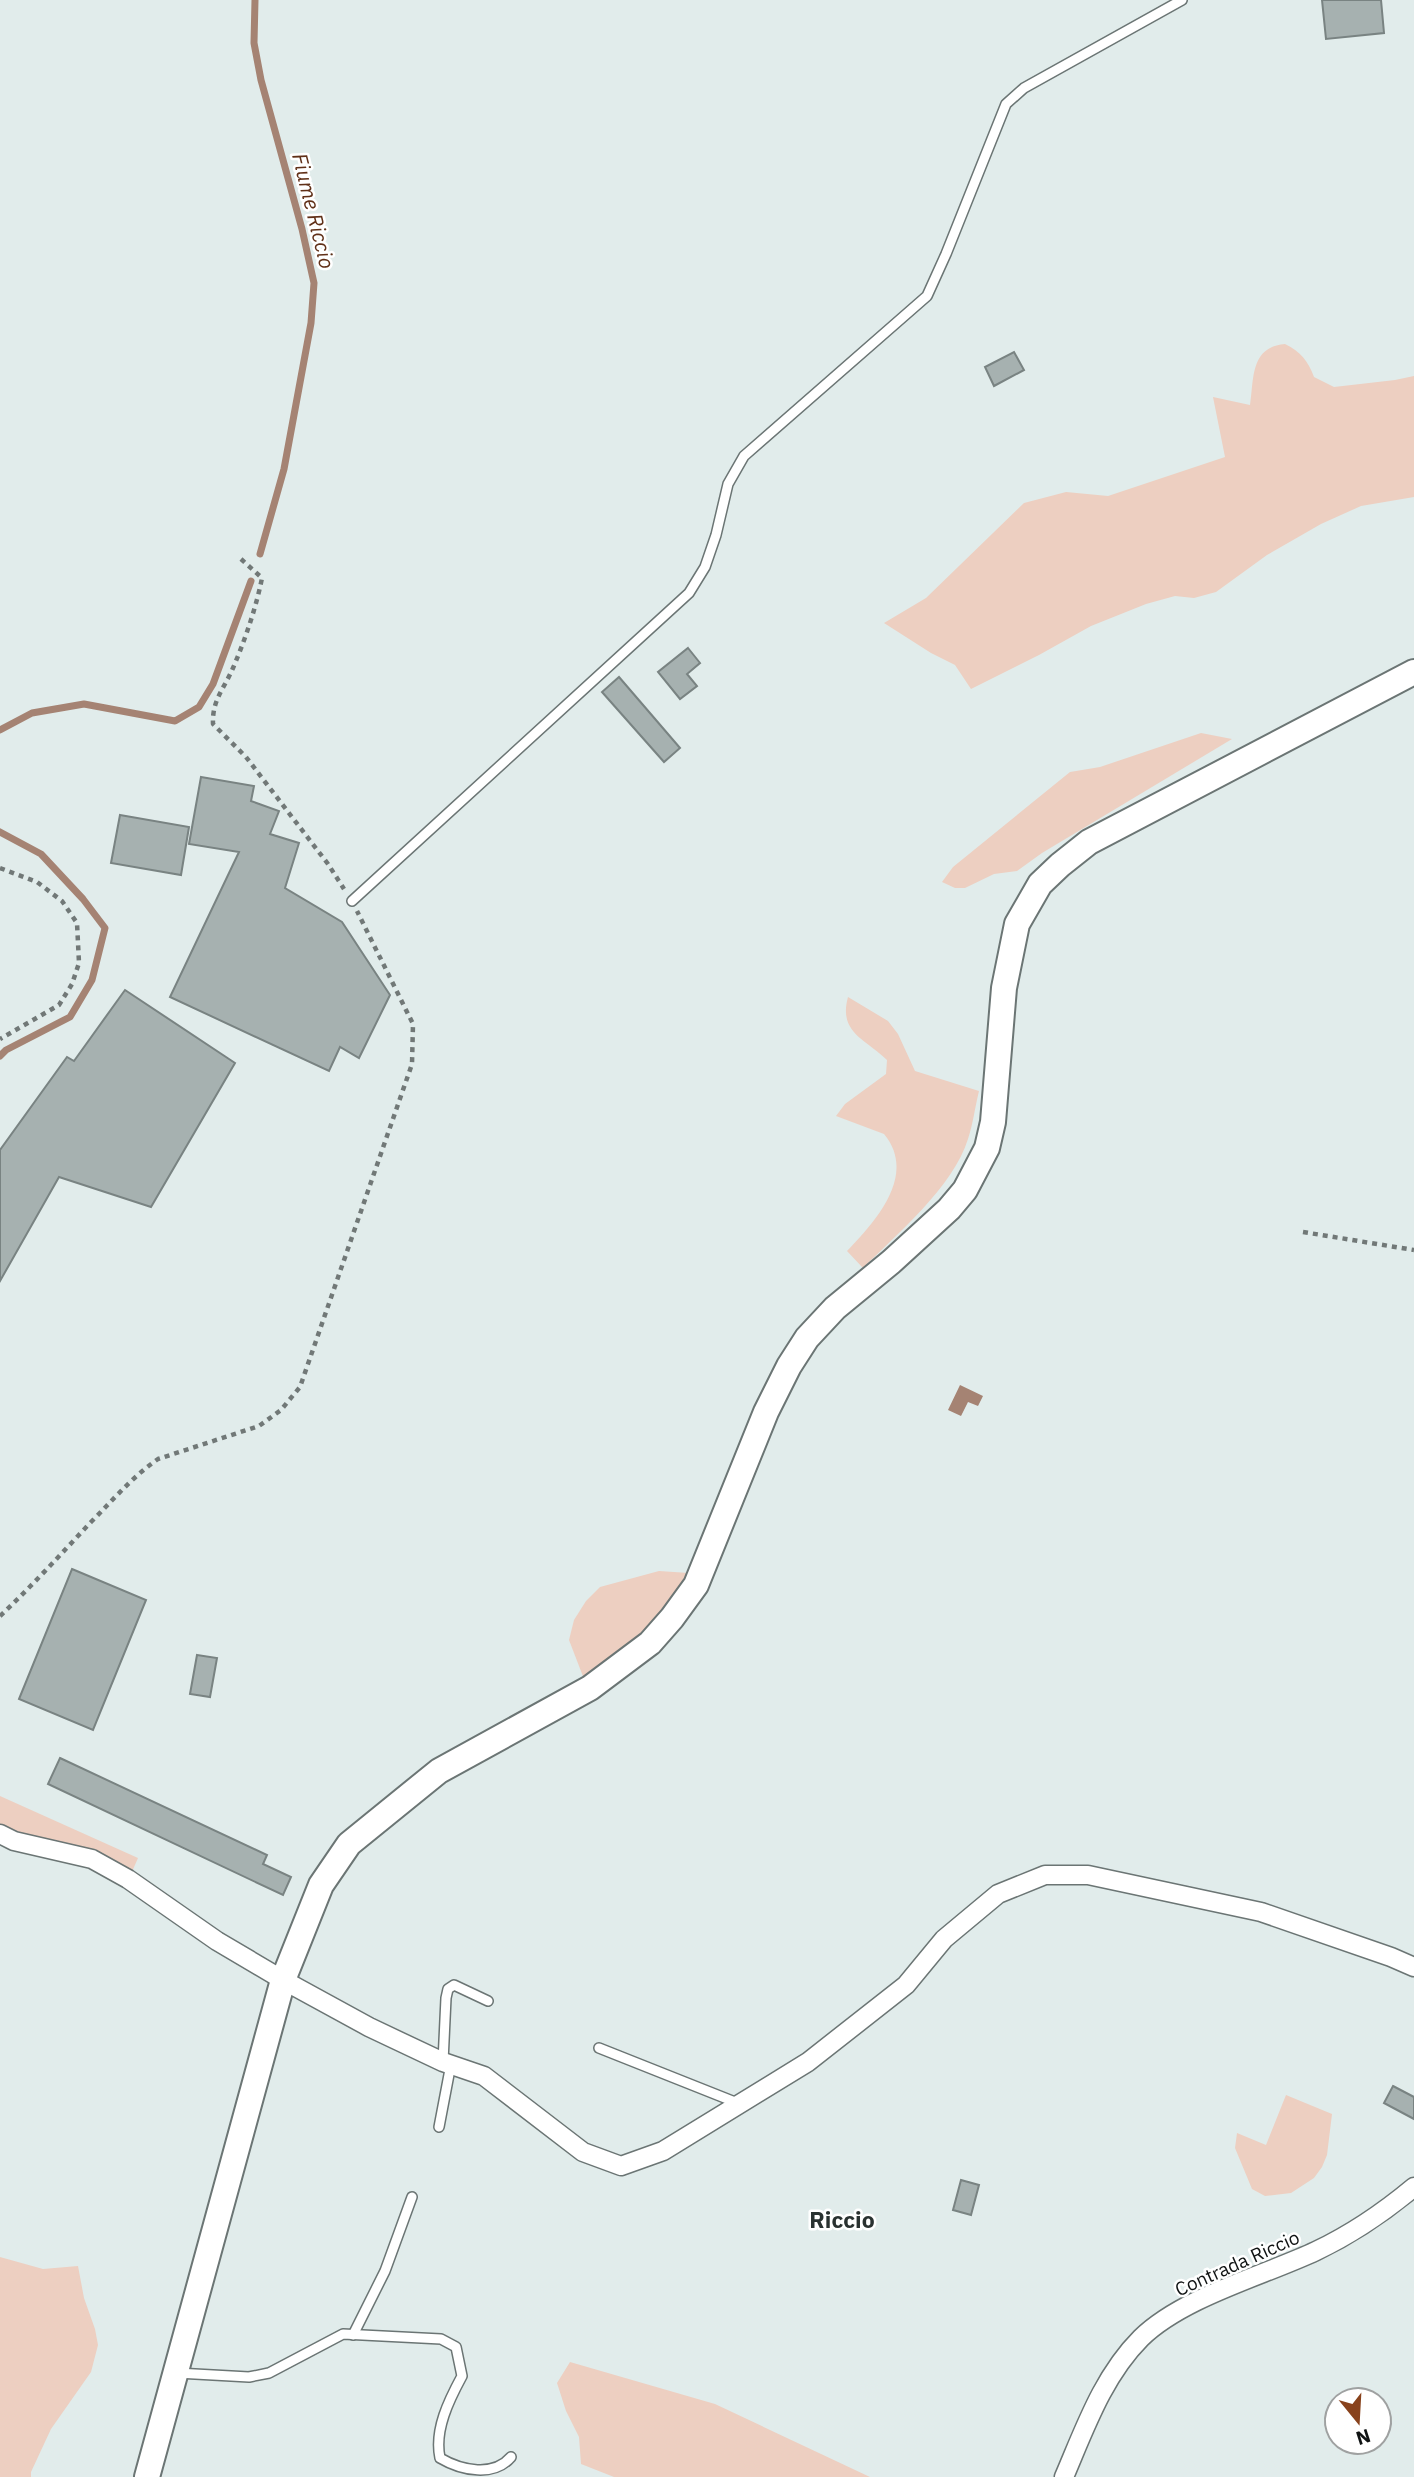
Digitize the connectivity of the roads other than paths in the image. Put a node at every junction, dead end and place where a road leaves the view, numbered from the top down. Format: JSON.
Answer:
{"nodes":[{"id":1,"x":1182,"y":0,"type":"edge"},
{"id":2,"x":1414,"y":672,"type":"edge"},
{"id":3,"x":352,"y":901,"type":"road end"},
{"id":4,"x":0,"y":1834,"type":"edge"},
{"id":5,"x":1414,"y":1967,"type":"edge"},
{"id":6,"x":283,"y":1980,"type":"junction"},
{"id":7,"x":488,"y":2000,"type":"dead end"},
{"id":8,"x":599,"y":2048,"type":"dead end"},
{"id":9,"x":447,"y":2063,"type":"junction"},
{"id":10,"x":740,"y":2104,"type":"junction"},
{"id":11,"x":439,"y":2127,"type":"dead end"},
{"id":12,"x":1414,"y":2187,"type":"edge"},
{"id":13,"x":412,"y":2197,"type":"dead end"},
{"id":14,"x":353,"y":2334,"type":"junction"},
{"id":15,"x":175,"y":2373,"type":"junction"},
{"id":16,"x":511,"y":2457,"type":"dead end"},
{"id":17,"x":147,"y":2477,"type":"edge"},
{"id":18,"x":1064,"y":2477,"type":"edge"}],
"edges":[{"from":1,"to":3,"type":"lane"},
{"from":2,"to":6,"type":"street"},
{"from":4,"to":6,"type":"street"},
{"from":5,"to":10,"type":"street"},
{"from":6,"to":9,"type":"street"},
{"from":6,"to":15,"type":"street"},
{"from":7,"to":9,"type":"lane"},
{"from":8,"to":10,"type":"lane"},
{"from":9,"to":10,"type":"street"},
{"from":9,"to":11,"type":"lane"},
{"from":12,"to":18,"type":"street","name":"Contrada Riccio"},
{"from":13,"to":14,"type":"lane"},
{"from":14,"to":15,"type":"lane"},
{"from":14,"to":16,"type":"lane"},
{"from":15,"to":17,"type":"street"}]}
